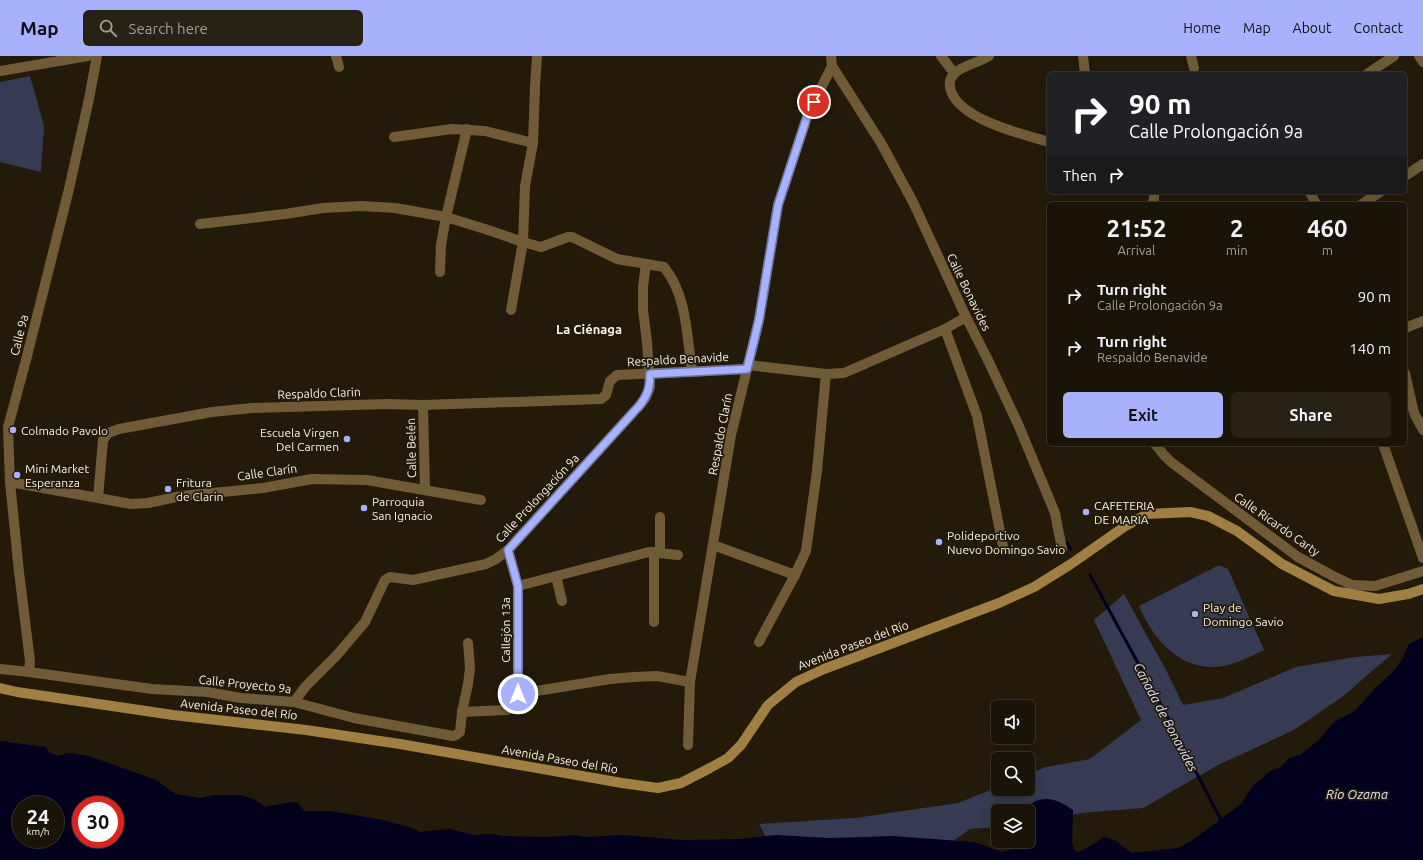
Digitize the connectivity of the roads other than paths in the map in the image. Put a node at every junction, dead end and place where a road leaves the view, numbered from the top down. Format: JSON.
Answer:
{"nodes":[{"id":1,"x":88,"y":56,"type":"edge"},
{"id":2,"x":97,"y":56,"type":"edge"},
{"id":3,"x":336,"y":56,"type":"edge"},
{"id":4,"x":537,"y":56,"type":"edge"},
{"id":5,"x":831,"y":56,"type":"edge"},
{"id":6,"x":941,"y":56,"type":"edge"},
{"id":7,"x":989,"y":56,"type":"edge"},
{"id":8,"x":1083,"y":56,"type":"edge"},
{"id":9,"x":1191,"y":56,"type":"edge"},
{"id":10,"x":1394,"y":56,"type":"edge"},
{"id":11,"x":1419,"y":56,"type":"edge"},
{"id":12,"x":1423,"y":62,"type":"edge"},
{"id":13,"x":832,"y":66,"type":"junction"},
{"id":14,"x":339,"y":67,"type":"dead end"},
{"id":15,"x":1194,"y":68,"type":"dead end"},
{"id":16,"x":0,"y":71,"type":"edge"},
{"id":17,"x":1085,"y":72,"type":"edge"},
{"id":18,"x":1369,"y":72,"type":"edge"},
{"id":19,"x":954,"y":73,"type":"junction"},
{"id":20,"x":467,"y":129,"type":"junction"},
{"id":21,"x":394,"y":137,"type":"dead end"},
{"id":22,"x":1047,"y":141,"type":"edge"},
{"id":23,"x":533,"y":143,"type":"junction"},
{"id":24,"x":1423,"y":164,"type":"edge"},
{"id":25,"x":1407,"y":175,"type":"edge"},
{"id":26,"x":1377,"y":194,"type":"edge"},
{"id":27,"x":1365,"y":202,"type":"edge"},
{"id":28,"x":446,"y":217,"type":"junction"},
{"id":29,"x":200,"y":224,"type":"dead end"},
{"id":30,"x":523,"y":242,"type":"junction"},
{"id":31,"x":646,"y":264,"type":"junction"},
{"id":32,"x":440,"y":272,"type":"dead end"},
{"id":33,"x":511,"y":310,"type":"dead end"},
{"id":34,"x":966,"y":318,"type":"junction"},
{"id":35,"x":1423,"y":321,"type":"edge"},
{"id":36,"x":1407,"y":327,"type":"edge"},
{"id":37,"x":945,"y":329,"type":"junction"},
{"id":38,"x":748,"y":367,"type":"junction"},
{"id":39,"x":692,"y":372,"type":"junction"},
{"id":40,"x":650,"y":374,"type":"junction"},
{"id":41,"x":826,"y":374,"type":"junction"},
{"id":42,"x":1407,"y":382,"type":"edge"},
{"id":43,"x":601,"y":399,"type":"joint"},
{"id":44,"x":423,"y":405,"type":"junction"},
{"id":45,"x":4,"y":429,"type":"edge"},
{"id":46,"x":1423,"y":430,"type":"edge"},
{"id":47,"x":1157,"y":446,"type":"edge"},
{"id":48,"x":1384,"y":446,"type":"edge"},
{"id":49,"x":10,"y":482,"type":"junction"},
{"id":50,"x":425,"y":490,"type":"junction"},
{"id":51,"x":98,"y":498,"type":"junction"},
{"id":52,"x":481,"y":500,"type":"dead end"},
{"id":53,"x":660,"y":517,"type":"dead end"},
{"id":54,"x":713,"y":545,"type":"junction"},
{"id":55,"x":1003,"y":546,"type":"dead end"},
{"id":56,"x":1062,"y":549,"type":"dead end"},
{"id":57,"x":508,"y":550,"type":"junction"},
{"id":58,"x":657,"y":552,"type":"junction"},
{"id":59,"x":678,"y":555,"type":"dead end"},
{"id":60,"x":1423,"y":558,"type":"edge"},
{"id":61,"x":1423,"y":571,"type":"edge"},
{"id":62,"x":795,"y":575,"type":"junction"},
{"id":63,"x":556,"y":576,"type":"junction"},
{"id":64,"x":518,"y":586,"type":"junction"},
{"id":65,"x":1423,"y":589,"type":"edge"},
{"id":66,"x":562,"y":601,"type":"dead end"},
{"id":67,"x":654,"y":622,"type":"dead end"},
{"id":68,"x":759,"y":642,"type":"dead end"},
{"id":69,"x":468,"y":643,"type":"dead end"},
{"id":70,"x":0,"y":669,"type":"edge"},
{"id":71,"x":29,"y":672,"type":"junction"},
{"id":72,"x":690,"y":682,"type":"junction"},
{"id":73,"x":0,"y":688,"type":"edge"},
{"id":74,"x":518,"y":694,"type":"junction"},
{"id":75,"x":294,"y":702,"type":"junction"},
{"id":76,"x":462,"y":712,"type":"junction"},
{"id":77,"x":688,"y":745,"type":"dead end"}],
"edges":[{"from":1,"to":16,"type":"street"},
{"from":2,"to":45,"type":"street","name":"Calle 9a"},
{"from":3,"to":14,"type":"street"},
{"from":4,"to":23,"type":"street"},
{"from":5,"to":13,"type":"street","name":"Calle Bonavides"},
{"from":6,"to":19,"type":"street"},
{"from":7,"to":19,"type":"street"},
{"from":8,"to":17,"type":"street"},
{"from":9,"to":15,"type":"street"},
{"from":10,"to":18,"type":"street"},
{"from":11,"to":12,"type":"street"},
{"from":13,"to":34,"type":"street","name":"Calle Bonavides"},
{"from":13,"to":38,"type":"street","name":"Respaldo Clarín"},
{"from":19,"to":22,"type":"street"},
{"from":20,"to":21,"type":"street"},
{"from":20,"to":23,"type":"street"},
{"from":20,"to":28,"type":"street"},
{"from":23,"to":30,"type":"street"},
{"from":24,"to":25,"type":"street"},
{"from":26,"to":27,"type":"street"},
{"from":28,"to":29,"type":"street"},
{"from":28,"to":30,"type":"street"},
{"from":28,"to":32,"type":"street"},
{"from":30,"to":31,"type":"street"},
{"from":30,"to":33,"type":"street"},
{"from":31,"to":39,"type":"street"},
{"from":31,"to":40,"type":"street","name":"Calle Prolongación 9a"},
{"from":34,"to":37,"type":"street","name":"Respaldo Benavide"},
{"from":34,"to":56,"type":"street","name":"Calle Bonavides"},
{"from":35,"to":36,"type":"street"},
{"from":37,"to":41,"type":"street","name":"Respaldo Benavide"},
{"from":37,"to":55,"type":"street"},
{"from":38,"to":39,"type":"street","name":"Respaldo Benavide"},
{"from":38,"to":41,"type":"street","name":"Respaldo Benavide"},
{"from":38,"to":54,"type":"street","name":"Respaldo Clarín"},
{"from":39,"to":40,"type":"street","name":"Respaldo Benavide"},
{"from":40,"to":43,"type":"street","name":"Respaldo Benavide"},
{"from":40,"to":57,"type":"street","name":"Calle Prolongación 9a"},
{"from":41,"to":62,"type":"street"},
{"from":42,"to":46,"type":"street"},
{"from":43,"to":44,"type":"street","name":"Respaldo Clarin"},
{"from":44,"to":50,"type":"street","name":"Calle Belén"},
{"from":44,"to":51,"type":"street","name":"Respaldo Clarin"},
{"from":45,"to":49,"type":"street","name":"Calle 9a"},
{"from":47,"to":61,"type":"street","name":"Calle Ricardo Carty"},
{"from":48,"to":60,"type":"street"},
{"from":49,"to":51,"type":"street","name":"Calle Clarín"},
{"from":49,"to":71,"type":"street","name":"Calle 9a"},
{"from":50,"to":51,"type":"street","name":"Calle Clarín"},
{"from":50,"to":52,"type":"street","name":"Calle Clarín"},
{"from":53,"to":58,"type":"street"},
{"from":54,"to":62,"type":"street"},
{"from":54,"to":72,"type":"street","name":"Respaldo Clarín"},
{"from":57,"to":64,"type":"street","name":"Callejón 13a"},
{"from":57,"to":75,"type":"street","name":"Calle Prolongación 9a"},
{"from":58,"to":59,"type":"street"},
{"from":58,"to":63,"type":"street"},
{"from":58,"to":67,"type":"street"},
{"from":62,"to":68,"type":"street"},
{"from":63,"to":64,"type":"street"},
{"from":63,"to":66,"type":"street"},
{"from":64,"to":74,"type":"street","name":"Callejón 13a"},
{"from":65,"to":73,"type":"street","name":"Avenida Paseo del Río"},
{"from":69,"to":76,"type":"street"},
{"from":70,"to":71,"type":"street","name":"Calle Proyecto 9a"},
{"from":71,"to":75,"type":"street","name":"Calle Proyecto 9a"},
{"from":72,"to":74,"type":"street"},
{"from":72,"to":77,"type":"street","name":"Respaldo Clarín"},
{"from":74,"to":76,"type":"street"},
{"from":75,"to":76,"type":"street","name":"Calle Proyecto 9a"}]}
